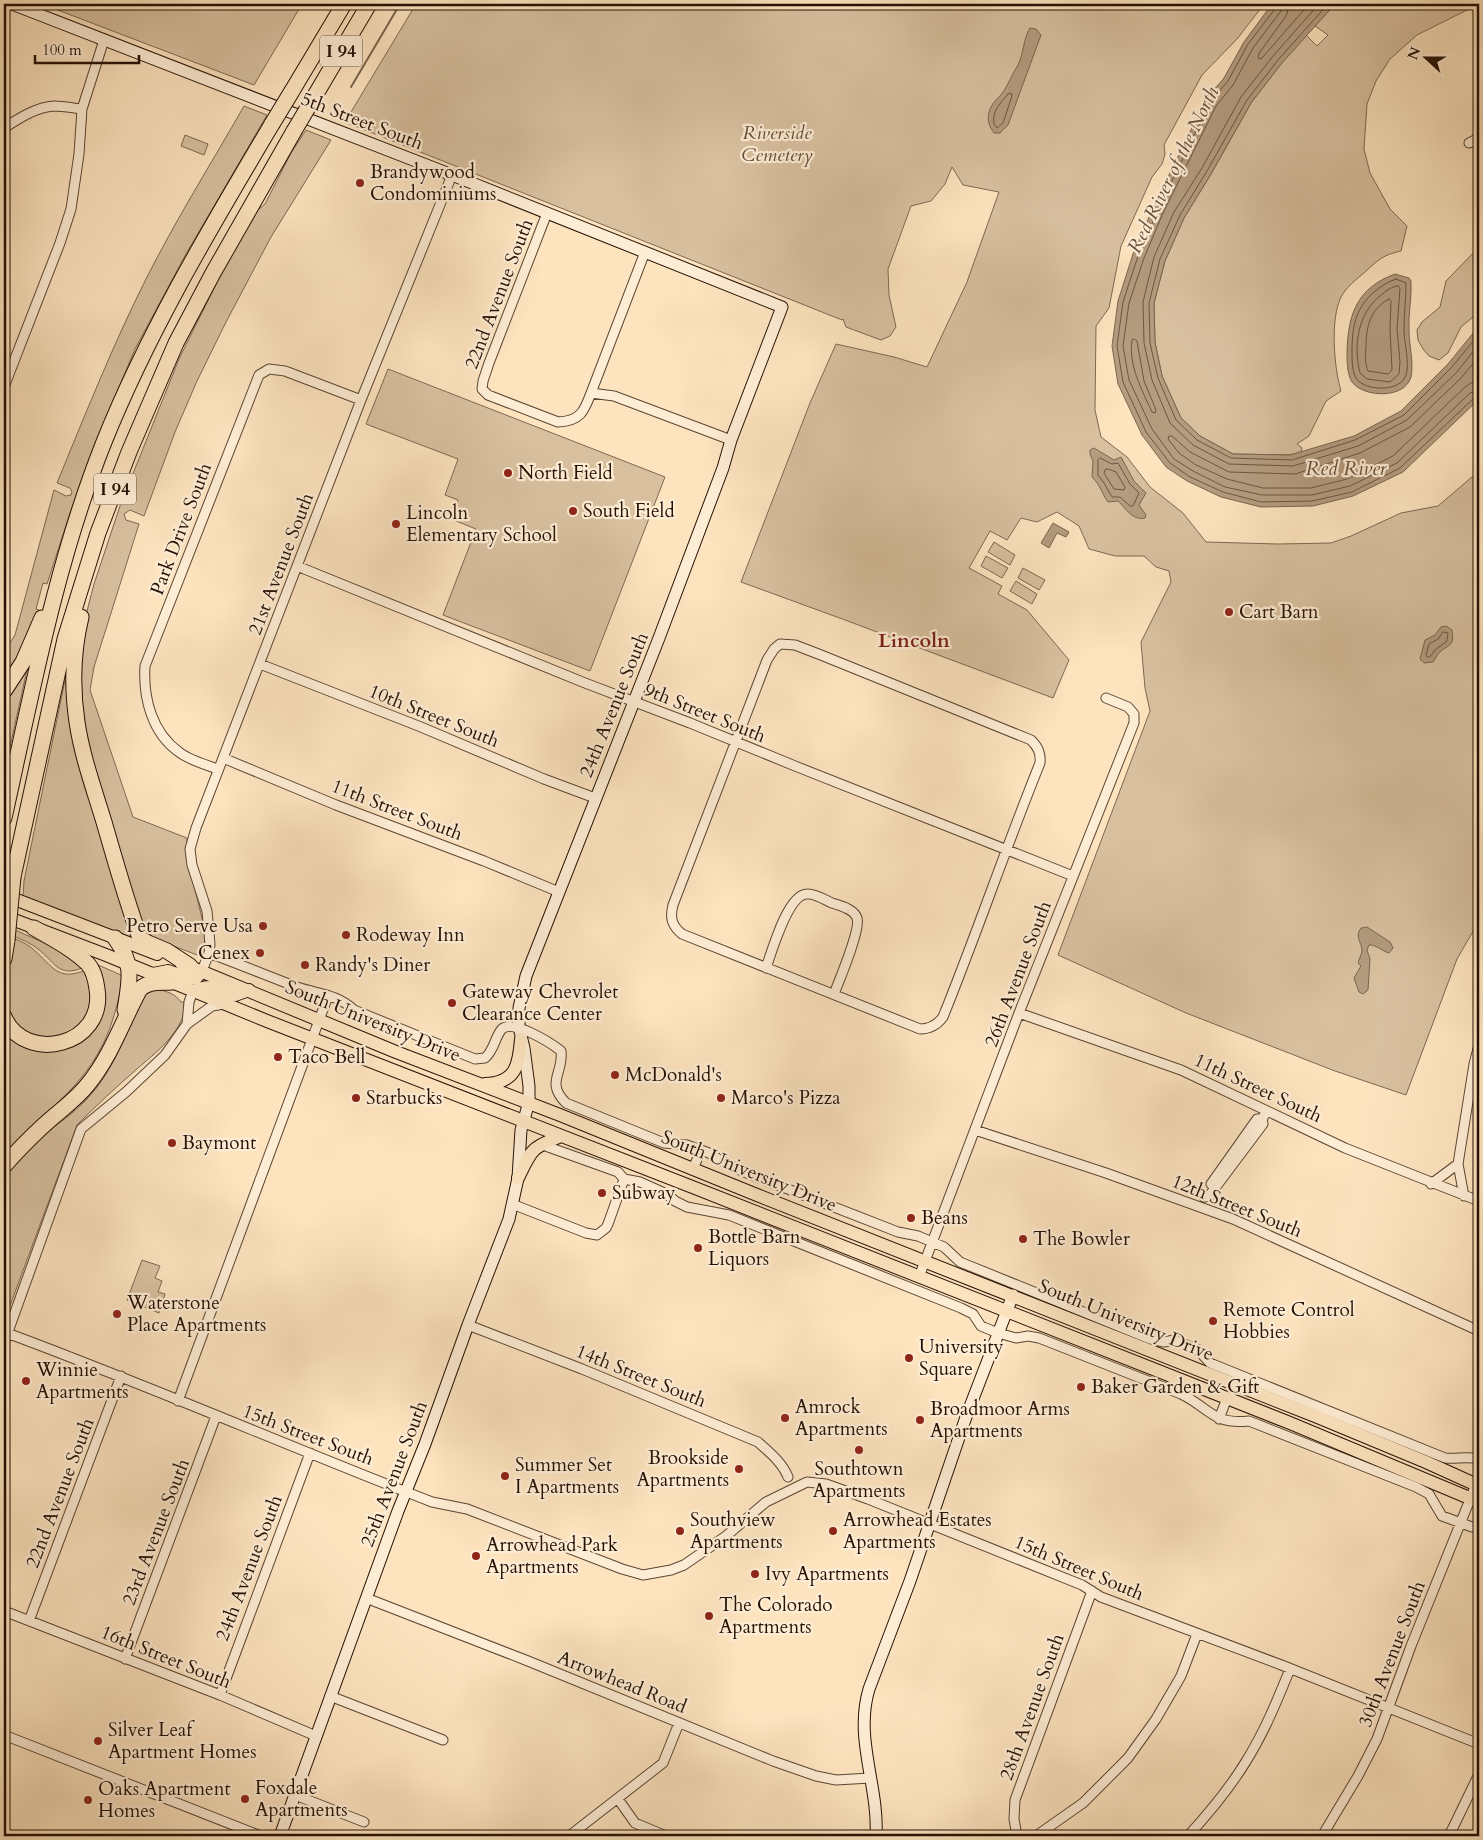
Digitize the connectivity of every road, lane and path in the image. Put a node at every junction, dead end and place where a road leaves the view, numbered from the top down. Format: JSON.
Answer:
{"nodes":[{"id":1,"x":12,"y":4,"type":"edge"},
{"id":2,"x":344,"y":4,"type":"edge"},
{"id":3,"x":369,"y":4,"type":"edge"},
{"id":4,"x":104,"y":40,"type":"junction"},
{"id":5,"x":82,"y":109,"type":"junction"},
{"id":6,"x":4,"y":128,"type":"edge"},
{"id":7,"x":1479,"y":138,"type":"edge"},
{"id":8,"x":1469,"y":143,"type":"dead end"},
{"id":9,"x":452,"y":175,"type":"junction"},
{"id":10,"x":547,"y":214,"type":"junction"},
{"id":11,"x":645,"y":252,"type":"junction"},
{"id":12,"x":782,"y":307,"type":"joint"},
{"id":13,"x":4,"y":388,"type":"edge"},
{"id":14,"x":591,"y":393,"type":"junction"},
{"id":15,"x":361,"y":400,"type":"junction"},
{"id":16,"x":731,"y":440,"type":"junction"},
{"id":17,"x":110,"y":502,"type":"junction"},
{"id":18,"x":297,"y":566,"type":"junction"},
{"id":19,"x":61,"y":576,"type":"junction"},
{"id":20,"x":260,"y":664,"type":"junction"},
{"id":21,"x":4,"y":691,"type":"edge"},
{"id":22,"x":1106,"y":698,"type":"dead end"},
{"id":23,"x":634,"y":702,"type":"junction"},
{"id":24,"x":735,"y":742,"type":"junction"},
{"id":25,"x":223,"y":758,"type":"junction"},
{"id":26,"x":218,"y":769,"type":"junction"},
{"id":27,"x":595,"y":798,"type":"junction"},
{"id":28,"x":4,"y":818,"type":"edge"},
{"id":29,"x":1006,"y":850,"type":"junction"},
{"id":30,"x":1073,"y":876,"type":"junction"},
{"id":31,"x":13,"y":877,"type":"junction"},
{"id":32,"x":559,"y":892,"type":"junction"},
{"id":33,"x":4,"y":895,"type":"edge"},
{"id":34,"x":4,"y":917,"type":"edge"},
{"id":35,"x":34,"y":928,"type":"junction"},
{"id":36,"x":114,"y":938,"type":"junction"},
{"id":37,"x":209,"y":953,"type":"junction"},
{"id":38,"x":4,"y":959,"type":"edge"},
{"id":39,"x":129,"y":964,"type":"junction"},
{"id":40,"x":766,"y":968,"type":"junction"},
{"id":41,"x":196,"y":969,"type":"junction"},
{"id":42,"x":153,"y":974,"type":"junction"},
{"id":43,"x":172,"y":982,"type":"junction"},
{"id":44,"x":249,"y":990,"type":"junction"},
{"id":45,"x":193,"y":991,"type":"junction"},
{"id":46,"x":834,"y":994,"type":"junction"},
{"id":47,"x":328,"y":996,"type":"junction"},
{"id":48,"x":224,"y":1004,"type":"junction"},
{"id":49,"x":1019,"y":1013,"type":"junction"},
{"id":50,"x":4,"y":1017,"type":"edge"},
{"id":51,"x":319,"y":1019,"type":"junction"},
{"id":52,"x":187,"y":1024,"type":"junction"},
{"id":53,"x":520,"y":1033,"type":"junction"},
{"id":54,"x":312,"y":1038,"type":"junction"},
{"id":55,"x":115,"y":1042,"type":"junction"},
{"id":56,"x":1479,"y":1045,"type":"edge"},
{"id":57,"x":481,"y":1084,"type":"junction"},
{"id":58,"x":529,"y":1102,"type":"junction"},
{"id":59,"x":1264,"y":1115,"type":"junction"},
{"id":60,"x":523,"y":1120,"type":"junction"},
{"id":61,"x":974,"y":1130,"type":"junction"},
{"id":62,"x":561,"y":1136,"type":"junction"},
{"id":63,"x":540,"y":1144,"type":"junction"},
{"id":64,"x":701,"y":1150,"type":"junction"},
{"id":65,"x":620,"y":1159,"type":"junction"},
{"id":66,"x":1458,"y":1164,"type":"junction"},
{"id":67,"x":4,"y":1166,"type":"edge"},
{"id":68,"x":693,"y":1169,"type":"junction"},
{"id":69,"x":518,"y":1178,"type":"junction"},
{"id":70,"x":624,"y":1178,"type":"junction"},
{"id":71,"x":1431,"y":1184,"type":"junction"},
{"id":72,"x":695,"y":1188,"type":"junction"},
{"id":73,"x":757,"y":1195,"type":"junction"},
{"id":74,"x":1464,"y":1196,"type":"junction"},
{"id":75,"x":1479,"y":1202,"type":"edge"},
{"id":76,"x":512,"y":1204,"type":"junction"},
{"id":77,"x":1199,"y":1206,"type":"junction"},
{"id":78,"x":932,"y":1242,"type":"junction"},
{"id":79,"x":925,"y":1260,"type":"junction"},
{"id":80,"x":919,"y":1277,"type":"junction"},
{"id":81,"x":1013,"y":1295,"type":"junction"},
{"id":82,"x":1006,"y":1311,"type":"junction"},
{"id":83,"x":468,"y":1325,"type":"junction"},
{"id":84,"x":1479,"y":1331,"type":"edge"},
{"id":85,"x":7,"y":1333,"type":"junction"},
{"id":86,"x":998,"y":1333,"type":"junction"},
{"id":87,"x":4,"y":1342,"type":"edge"},
{"id":88,"x":1185,"y":1344,"type":"junction"},
{"id":89,"x":1118,"y":1355,"type":"junction"},
{"id":90,"x":1180,"y":1362,"type":"junction"},
{"id":91,"x":120,"y":1376,"type":"junction"},
{"id":92,"x":1227,"y":1398,"type":"junction"},
{"id":93,"x":178,"y":1401,"type":"junction"},
{"id":94,"x":1296,"y":1408,"type":"junction"},
{"id":95,"x":216,"y":1416,"type":"junction"},
{"id":96,"x":1218,"y":1419,"type":"junction"},
{"id":97,"x":310,"y":1453,"type":"junction"},
{"id":98,"x":1479,"y":1459,"type":"edge"},
{"id":99,"x":788,"y":1477,"type":"dead end"},
{"id":100,"x":1478,"y":1482,"type":"edge"},
{"id":101,"x":405,"y":1491,"type":"junction"},
{"id":102,"x":1475,"y":1500,"type":"edge"},
{"id":103,"x":1461,"y":1523,"type":"junction"},
{"id":104,"x":929,"y":1524,"type":"junction"},
{"id":105,"x":1479,"y":1527,"type":"edge"},
{"id":106,"x":1092,"y":1591,"type":"junction"},
{"id":107,"x":366,"y":1598,"type":"junction"},
{"id":108,"x":4,"y":1611,"type":"edge"},
{"id":109,"x":29,"y":1620,"type":"junction"},
{"id":110,"x":1197,"y":1634,"type":"junction"},
{"id":111,"x":125,"y":1659,"type":"junction"},
{"id":112,"x":1290,"y":1669,"type":"junction"},
{"id":113,"x":220,"y":1696,"type":"junction"},
{"id":114,"x":330,"y":1696,"type":"junction"},
{"id":115,"x":1390,"y":1708,"type":"junction"},
{"id":116,"x":679,"y":1723,"type":"junction"},
{"id":117,"x":4,"y":1735,"type":"edge"},
{"id":118,"x":316,"y":1736,"type":"junction"},
{"id":119,"x":443,"y":1740,"type":"dead end"},
{"id":120,"x":1479,"y":1744,"type":"edge"},
{"id":121,"x":1479,"y":1774,"type":"edge"},
{"id":122,"x":870,"y":1778,"type":"junction"},
{"id":123,"x":295,"y":1795,"type":"junction"},
{"id":124,"x":618,"y":1799,"type":"junction"},
{"id":125,"x":364,"y":1822,"type":"dead end"},
{"id":126,"x":261,"y":1836,"type":"edge"},
{"id":127,"x":280,"y":1836,"type":"edge"},
{"id":128,"x":569,"y":1836,"type":"edge"},
{"id":129,"x":666,"y":1836,"type":"edge"},
{"id":130,"x":876,"y":1836,"type":"edge"},
{"id":131,"x":1017,"y":1836,"type":"edge"},
{"id":132,"x":1036,"y":1836,"type":"edge"},
{"id":133,"x":1188,"y":1836,"type":"edge"},
{"id":134,"x":1322,"y":1836,"type":"edge"},
{"id":135,"x":1449,"y":1836,"type":"edge"}],
"edges":[{"from":1,"to":4,"type":"street","name":"5th Street South"},
{"from":2,"to":19,"type":"highway","number":"I 94","bridge":true},
{"from":3,"to":17,"type":"highway","number":"I 94","bridge":true},
{"from":4,"to":5,"type":"street"},
{"from":4,"to":9,"type":"street","name":"5th Street South"},
{"from":5,"to":6,"type":"street"},
{"from":5,"to":13,"type":"street"},
{"from":7,"to":8,"type":"street"},
{"from":9,"to":10,"type":"street","name":"5th Street South"},
{"from":9,"to":15,"type":"street","name":"21st Avenue South"},
{"from":10,"to":11,"type":"street","name":"5th Street South"},
{"from":10,"to":14,"type":"street","name":"22nd Avenue South"},
{"from":11,"to":12,"type":"street","name":"5th Street South"},
{"from":11,"to":14,"type":"street"},
{"from":12,"to":16,"type":"street","name":"24th Avenue South"},
{"from":14,"to":16,"type":"street"},
{"from":15,"to":18,"type":"street","name":"21st Avenue South"},
{"from":15,"to":26,"type":"street","name":"Park Drive South"},
{"from":16,"to":23,"type":"street","name":"24th Avenue South"},
{"from":17,"to":31,"type":"highway","number":"I 94"},
{"from":17,"to":41,"type":"highway"},
{"from":18,"to":20,"type":"street","name":"21st Avenue South"},
{"from":18,"to":23,"type":"street","name":"9th Street South"},
{"from":19,"to":21,"type":"highway"},
{"from":19,"to":28,"type":"highway","number":"I 94"},
{"from":20,"to":25,"type":"street","name":"21st Avenue South"},
{"from":20,"to":27,"type":"street","name":"10th Street South"},
{"from":22,"to":30,"type":"street","name":"26th Avenue South"},
{"from":23,"to":24,"type":"street","name":"9th Street South"},
{"from":23,"to":27,"type":"street","name":"24th Avenue South"},
{"from":24,"to":29,"type":"street","name":"9th Street South"},
{"from":24,"to":29,"type":"street"},
{"from":24,"to":40,"type":"street"},
{"from":25,"to":26,"type":"street","name":"21st Avenue South"},
{"from":25,"to":32,"type":"street","name":"11th Street South"},
{"from":26,"to":37,"type":"street","name":"21st Avenue South"},
{"from":27,"to":32,"type":"street","name":"24th Avenue South"},
{"from":29,"to":30,"type":"street","name":"9th Street South"},
{"from":29,"to":46,"type":"street"},
{"from":30,"to":49,"type":"street","name":"26th Avenue South"},
{"from":31,"to":34,"type":"highway","number":"I 94","bridge":true},
{"from":31,"to":38,"type":"highway","bridge":true},
{"from":32,"to":53,"type":"street","name":"24th Avenue South"},
{"from":33,"to":36,"type":"main road","name":"South University Drive"},
{"from":34,"to":35,"type":"main road","name":"South University Drive"},
{"from":35,"to":39,"type":"main road","name":"South University Drive"},
{"from":35,"to":50,"type":"highway"},
{"from":36,"to":39,"type":"highway"},
{"from":36,"to":41,"type":"main road","name":"South University Drive"},
{"from":37,"to":41,"type":"street","name":"21st Avenue South"},
{"from":37,"to":47,"type":"street"},
{"from":39,"to":42,"type":"main road","name":"South University Drive"},
{"from":39,"to":55,"type":"highway"},
{"from":40,"to":46,"type":"street"},
{"from":40,"to":46,"type":"street"},
{"from":41,"to":42,"type":"main road"},
{"from":41,"to":44,"type":"main road","name":"South University Drive"},
{"from":42,"to":43,"type":"main road","name":"South University Drive"},
{"from":43,"to":45,"type":"main road","name":"South University Drive"},
{"from":43,"to":55,"type":"highway"},
{"from":44,"to":45,"type":"main road"},
{"from":44,"to":51,"type":"main road","name":"South University Drive"},
{"from":45,"to":48,"type":"main road","name":"South University Drive"},
{"from":45,"to":52,"type":"street"},
{"from":47,"to":51,"type":"street"},
{"from":47,"to":53,"type":"street"},
{"from":48,"to":52,"type":"street"},
{"from":48,"to":54,"type":"main road","name":"South University Drive"},
{"from":49,"to":59,"type":"street","name":"11th Street South"},
{"from":49,"to":61,"type":"street","name":"26th Avenue South"},
{"from":51,"to":54,"type":"street"},
{"from":51,"to":57,"type":"main road","name":"South University Drive"},
{"from":52,"to":85,"type":"street"},
{"from":53,"to":57,"type":"main road"},
{"from":53,"to":58,"type":"street","name":"24th Avenue South"},
{"from":53,"to":64,"type":"street"},
{"from":54,"to":60,"type":"main road","name":"South University Drive"},
{"from":54,"to":93,"type":"street"},
{"from":55,"to":67,"type":"highway"},
{"from":56,"to":66,"type":"street"},
{"from":57,"to":58,"type":"main road","name":"South University Drive"},
{"from":58,"to":60,"type":"street","name":"24th Avenue South"},
{"from":58,"to":68,"type":"main road","name":"South University Drive"},
{"from":59,"to":71,"type":"street","name":"11th Street South"},
{"from":59,"to":77,"type":"street"},
{"from":60,"to":62,"type":"main road","name":"South University Drive"},
{"from":60,"to":69,"type":"street","name":"25th Avenue South"},
{"from":61,"to":77,"type":"street","name":"12th Street South"},
{"from":61,"to":78,"type":"street","name":"26th Avenue South"},
{"from":62,"to":63,"type":"main road"},
{"from":62,"to":65,"type":"main road","name":"South University Drive"},
{"from":63,"to":69,"type":"main road"},
{"from":63,"to":70,"type":"street"},
{"from":64,"to":68,"type":"street"},
{"from":64,"to":78,"type":"street"},
{"from":65,"to":68,"type":"main road"},
{"from":65,"to":72,"type":"main road","name":"South University Drive"},
{"from":66,"to":71,"type":"street"},
{"from":66,"to":74,"type":"street"},
{"from":68,"to":73,"type":"main road","name":"South University Drive"},
{"from":69,"to":76,"type":"street","name":"25th Avenue South"},
{"from":70,"to":76,"type":"street"},
{"from":70,"to":86,"type":"street"},
{"from":71,"to":74,"type":"street","name":"11th Street South"},
{"from":72,"to":73,"type":"main road"},
{"from":72,"to":80,"type":"main road","name":"South University Drive"},
{"from":73,"to":79,"type":"main road","name":"South University Drive"},
{"from":74,"to":75,"type":"street","name":"11th Street South"},
{"from":76,"to":83,"type":"street","name":"25th Avenue South"},
{"from":77,"to":84,"type":"street","name":"12th Street South"},
{"from":78,"to":79,"type":"street","name":"26th Avenue South"},
{"from":78,"to":88,"type":"street"},
{"from":79,"to":80,"type":"street","name":"26th Avenue South"},
{"from":79,"to":81,"type":"main road","name":"South University Drive"},
{"from":80,"to":82,"type":"main road","name":"South University Drive"},
{"from":81,"to":82,"type":"street"},
{"from":81,"to":90,"type":"main road","name":"South University Drive"},
{"from":82,"to":86,"type":"street"},
{"from":82,"to":89,"type":"main road","name":"South University Drive"},
{"from":83,"to":99,"type":"street","name":"14th Street South"},
{"from":83,"to":101,"type":"street","name":"25th Avenue South"},
{"from":85,"to":87,"type":"street"},
{"from":85,"to":91,"type":"street","name":"15th Street South"},
{"from":86,"to":96,"type":"street"},
{"from":86,"to":104,"type":"street"},
{"from":88,"to":90,"type":"street"},
{"from":88,"to":98,"type":"street"},
{"from":89,"to":90,"type":"main road"},
{"from":89,"to":92,"type":"main road","name":"South University Drive"},
{"from":90,"to":94,"type":"main road","name":"South University Drive"},
{"from":91,"to":93,"type":"street","name":"15th Street South"},
{"from":91,"to":109,"type":"street","name":"22nd Avenue South"},
{"from":92,"to":94,"type":"main road"},
{"from":92,"to":96,"type":"street"},
{"from":92,"to":102,"type":"main road","name":"South University Drive"},
{"from":93,"to":95,"type":"street","name":"15th Street South"},
{"from":94,"to":100,"type":"main road","name":"South University Drive"},
{"from":95,"to":97,"type":"street","name":"15th Street South"},
{"from":95,"to":111,"type":"street","name":"23rd Avenue South"},
{"from":96,"to":103,"type":"street"},
{"from":97,"to":101,"type":"street","name":"15th Street South"},
{"from":97,"to":113,"type":"street","name":"24th Avenue South"},
{"from":100,"to":102,"type":"street","name":"30th Avenue South"},
{"from":101,"to":104,"type":"street","name":"15th Street South"},
{"from":101,"to":107,"type":"street","name":"25th Avenue South"},
{"from":102,"to":103,"type":"street","name":"30th Avenue South"},
{"from":103,"to":105,"type":"street"},
{"from":103,"to":115,"type":"street","name":"30th Avenue South"},
{"from":104,"to":106,"type":"street","name":"15th Street South"},
{"from":104,"to":122,"type":"street"},
{"from":106,"to":110,"type":"street","name":"15th Street South"},
{"from":106,"to":131,"type":"street","name":"28th Avenue South"},
{"from":107,"to":114,"type":"street","name":"25th Avenue South"},
{"from":107,"to":116,"type":"street","name":"Arrowhead Road"},
{"from":108,"to":109,"type":"street","name":"16th Street South"},
{"from":109,"to":111,"type":"street","name":"16th Street South"},
{"from":110,"to":112,"type":"street","name":"15th Street South"},
{"from":110,"to":132,"type":"street"},
{"from":111,"to":113,"type":"street","name":"16th Street South"},
{"from":112,"to":115,"type":"street","name":"15th Street South"},
{"from":112,"to":133,"type":"street"},
{"from":113,"to":118,"type":"street","name":"16th Street South"},
{"from":114,"to":118,"type":"street","name":"25th Avenue South"},
{"from":114,"to":119,"type":"street"},
{"from":115,"to":120,"type":"street","name":"15th Street South"},
{"from":115,"to":134,"type":"street","name":"30th Avenue South"},
{"from":116,"to":122,"type":"street","name":"Arrowhead Road"},
{"from":116,"to":124,"type":"street"},
{"from":117,"to":126,"type":"street"},
{"from":118,"to":123,"type":"street","name":"25th Avenue South"},
{"from":121,"to":135,"type":"street"},
{"from":122,"to":130,"type":"street"},
{"from":123,"to":125,"type":"street"},
{"from":123,"to":127,"type":"street","name":"25th Avenue South"},
{"from":124,"to":128,"type":"street"},
{"from":124,"to":129,"type":"street"}]}
